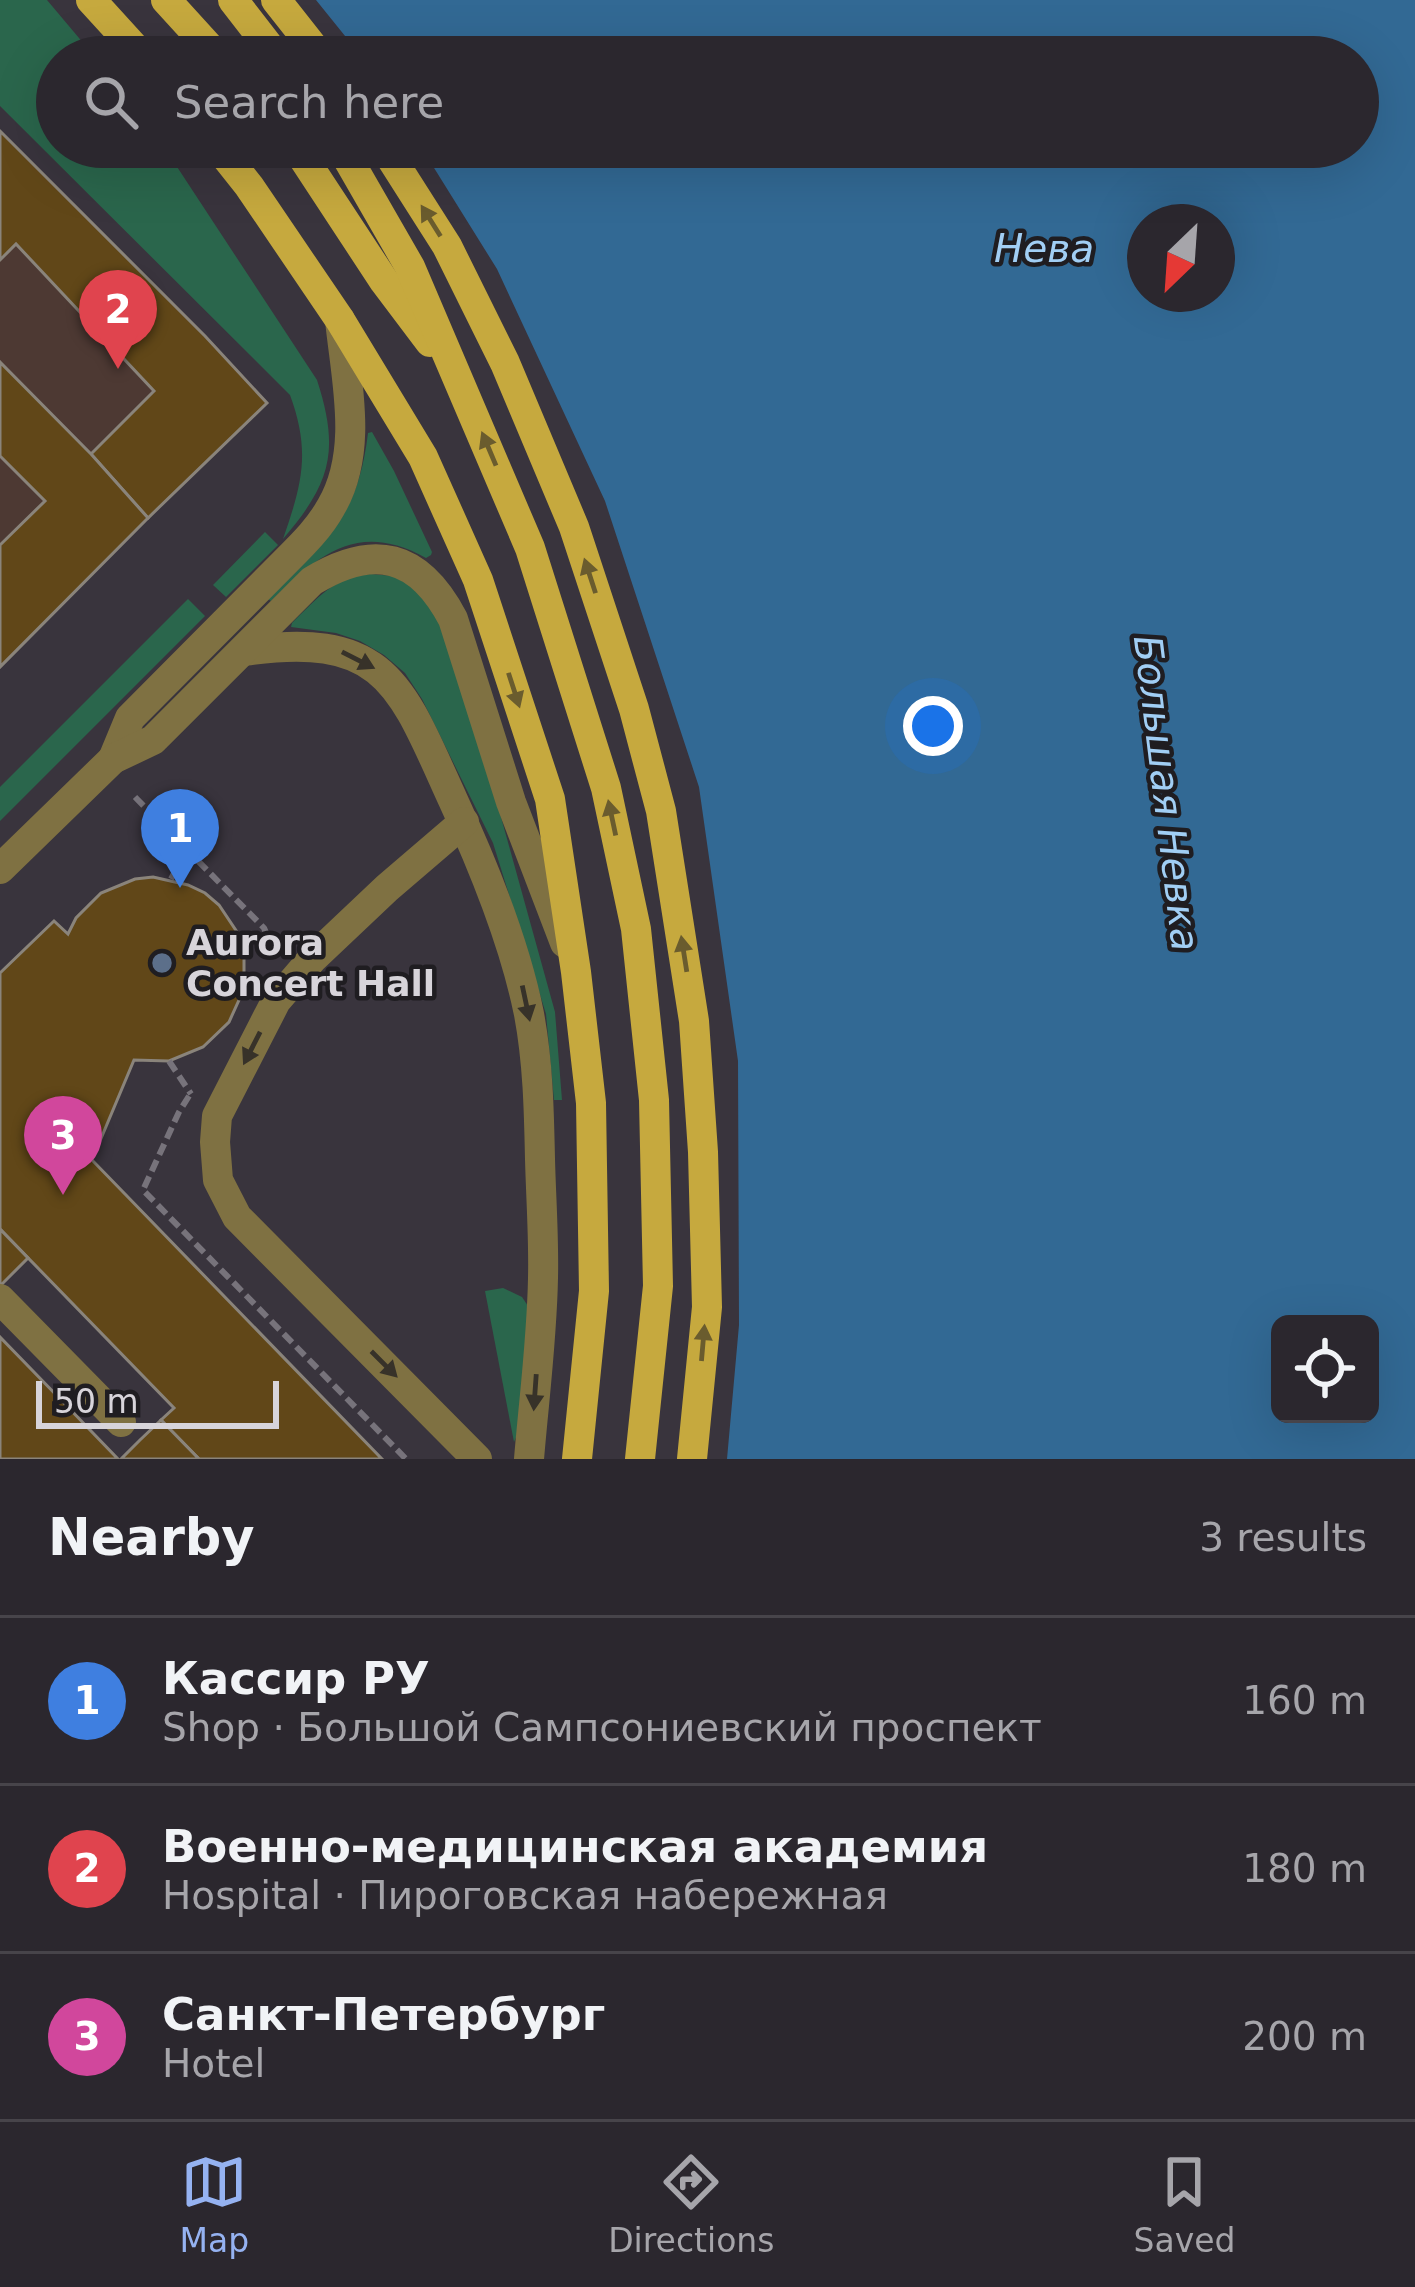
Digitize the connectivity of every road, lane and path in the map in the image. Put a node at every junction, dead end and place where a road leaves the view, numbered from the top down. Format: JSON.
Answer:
{"nodes":[{"id":1,"x":92,"y":0,"type":"edge"},
{"id":2,"x":166,"y":0,"type":"edge"},
{"id":3,"x":233,"y":0,"type":"edge"},
{"id":4,"x":276,"y":0,"type":"edge"},
{"id":5,"x":124,"y":36,"type":"edge"},
{"id":6,"x":199,"y":36,"type":"edge"},
{"id":7,"x":261,"y":36,"type":"edge"},
{"id":8,"x":305,"y":36,"type":"edge"},
{"id":9,"x":235,"y":168,"type":"edge"},
{"id":10,"x":310,"y":168,"type":"edge"},
{"id":11,"x":352,"y":168,"type":"edge"},
{"id":12,"x":397,"y":168,"type":"edge"},
{"id":13,"x":340,"y":320,"type":"junction"},
{"id":14,"x":462,"y":386,"type":"junction"},
{"id":15,"x":244,"y":651,"type":"junction"},
{"id":16,"x":113,"y":758,"type":"junction"},
{"id":17,"x":464,"y":822,"type":"junction"},
{"id":18,"x":197,"y":839,"type":"dead end"},
{"id":19,"x":0,"y":869,"type":"edge"},
{"id":20,"x":171,"y":879,"type":"dead end"},
{"id":21,"x":275,"y":918,"type":"dead end"},
{"id":22,"x":264,"y":928,"type":"dead end"},
{"id":23,"x":576,"y":971,"type":"junction"},
{"id":24,"x":170,"y":1061,"type":"dead end"},
{"id":25,"x":191,"y":1094,"type":"dead end"},
{"id":26,"x":0,"y":1298,"type":"edge"},
{"id":27,"x":121,"y":1422,"type":"dead end"},
{"id":28,"x":477,"y":1459,"type":"edge"},
{"id":29,"x":530,"y":1459,"type":"edge"},
{"id":30,"x":577,"y":1459,"type":"edge"},
{"id":31,"x":640,"y":1459,"type":"edge"},
{"id":32,"x":692,"y":1459,"type":"edge"}],
"edges":[{"from":1,"to":5,"type":"main road"},
{"from":2,"to":6,"type":"main road"},
{"from":3,"to":7,"type":"main road"},
{"from":4,"to":8,"type":"main road"},
{"from":9,"to":13,"type":"main road"},
{"from":10,"to":14,"type":"main road"},
{"from":11,"to":14,"type":"main road"},
{"from":32,"to":12,"type":"main road","one_way":true},
{"from":13,"to":16,"type":"street"},
{"from":13,"to":23,"type":"main road","one_way":true},
{"from":31,"to":14,"type":"main road","one_way":true},
{"from":15,"to":16,"type":"street"},
{"from":15,"to":17,"type":"street","one_way":true},
{"from":15,"to":23,"type":"street"},
{"from":16,"to":19,"type":"street"},
{"from":17,"to":28,"type":"street","one_way":true},
{"from":17,"to":29,"type":"street","one_way":true},
{"from":18,"to":20,"type":"path"},
{"from":21,"to":22,"type":"path"},
{"from":23,"to":30,"type":"main road"},
{"from":24,"to":25,"type":"path"},
{"from":26,"to":27,"type":"street"}]}
